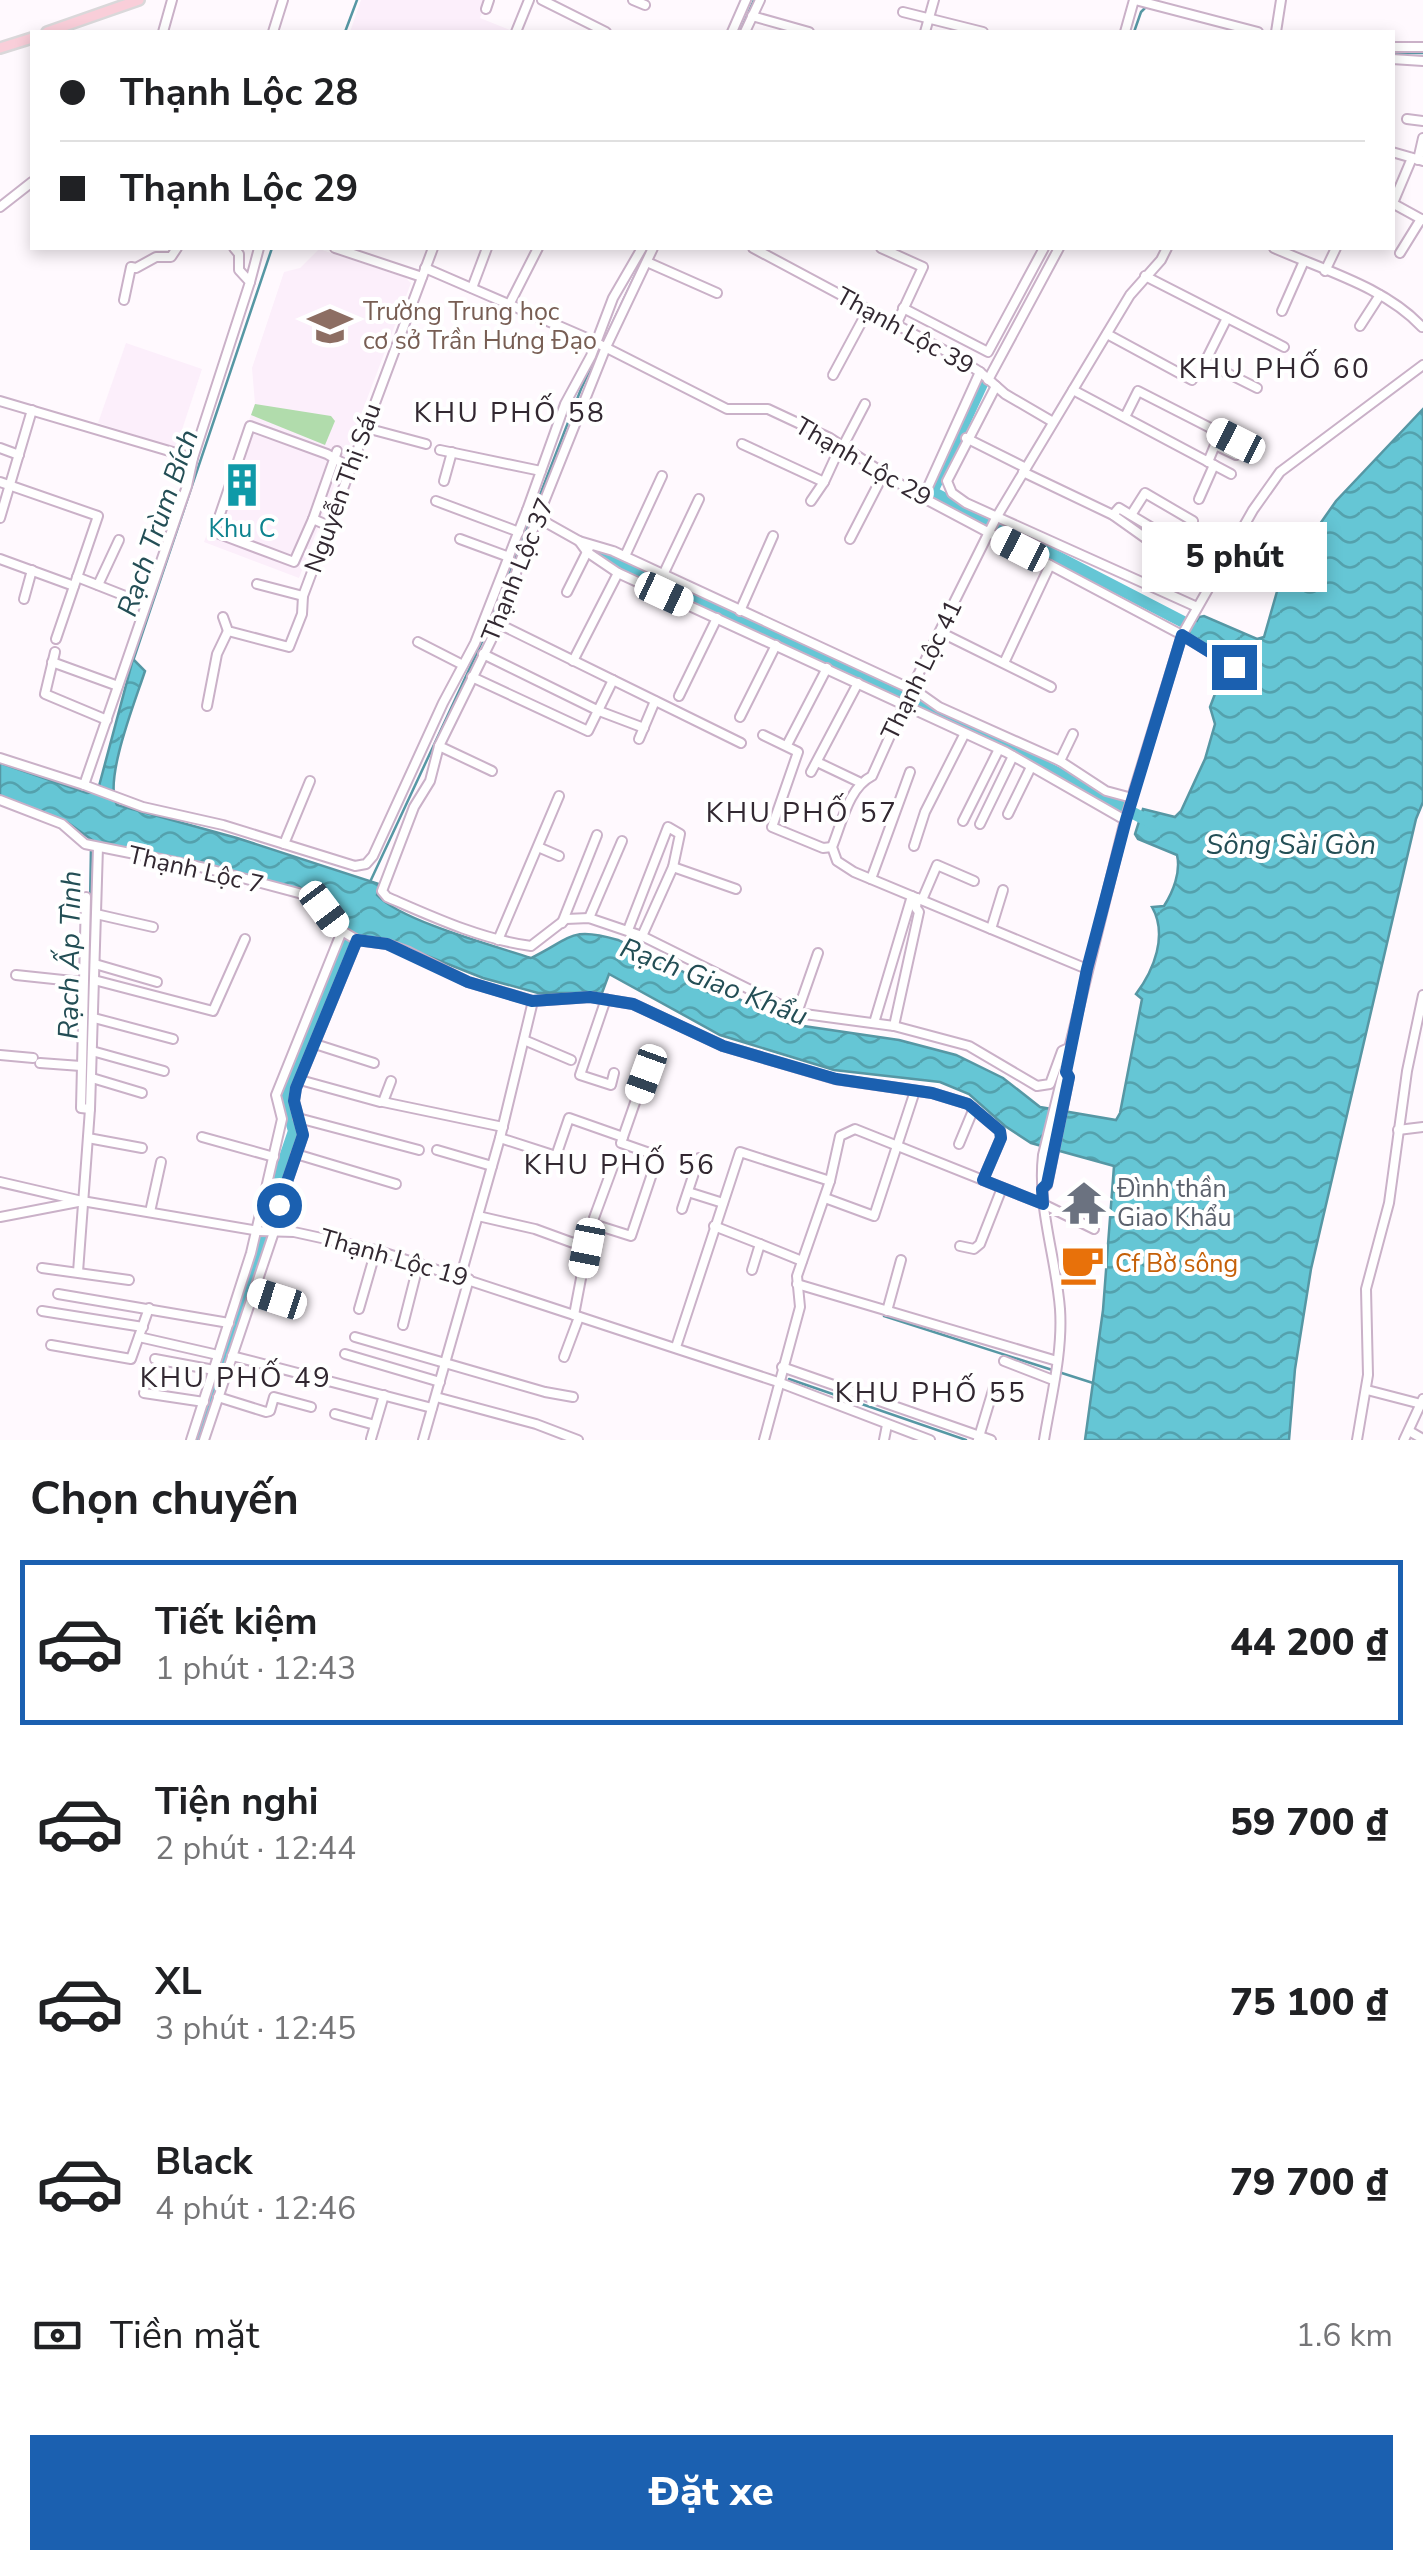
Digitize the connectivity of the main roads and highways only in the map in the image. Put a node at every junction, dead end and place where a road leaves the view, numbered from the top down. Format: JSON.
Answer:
{"nodes":[{"id":1,"x":140,"y":0,"type":"edge"},
{"id":2,"x":54,"y":30,"type":"edge"},
{"id":3,"x":30,"y":39,"type":"edge"},
{"id":4,"x":0,"y":48,"type":"edge"}],
"edges":[{"from":1,"to":2,"type":"main road"},
{"from":3,"to":4,"type":"main road"}]}
